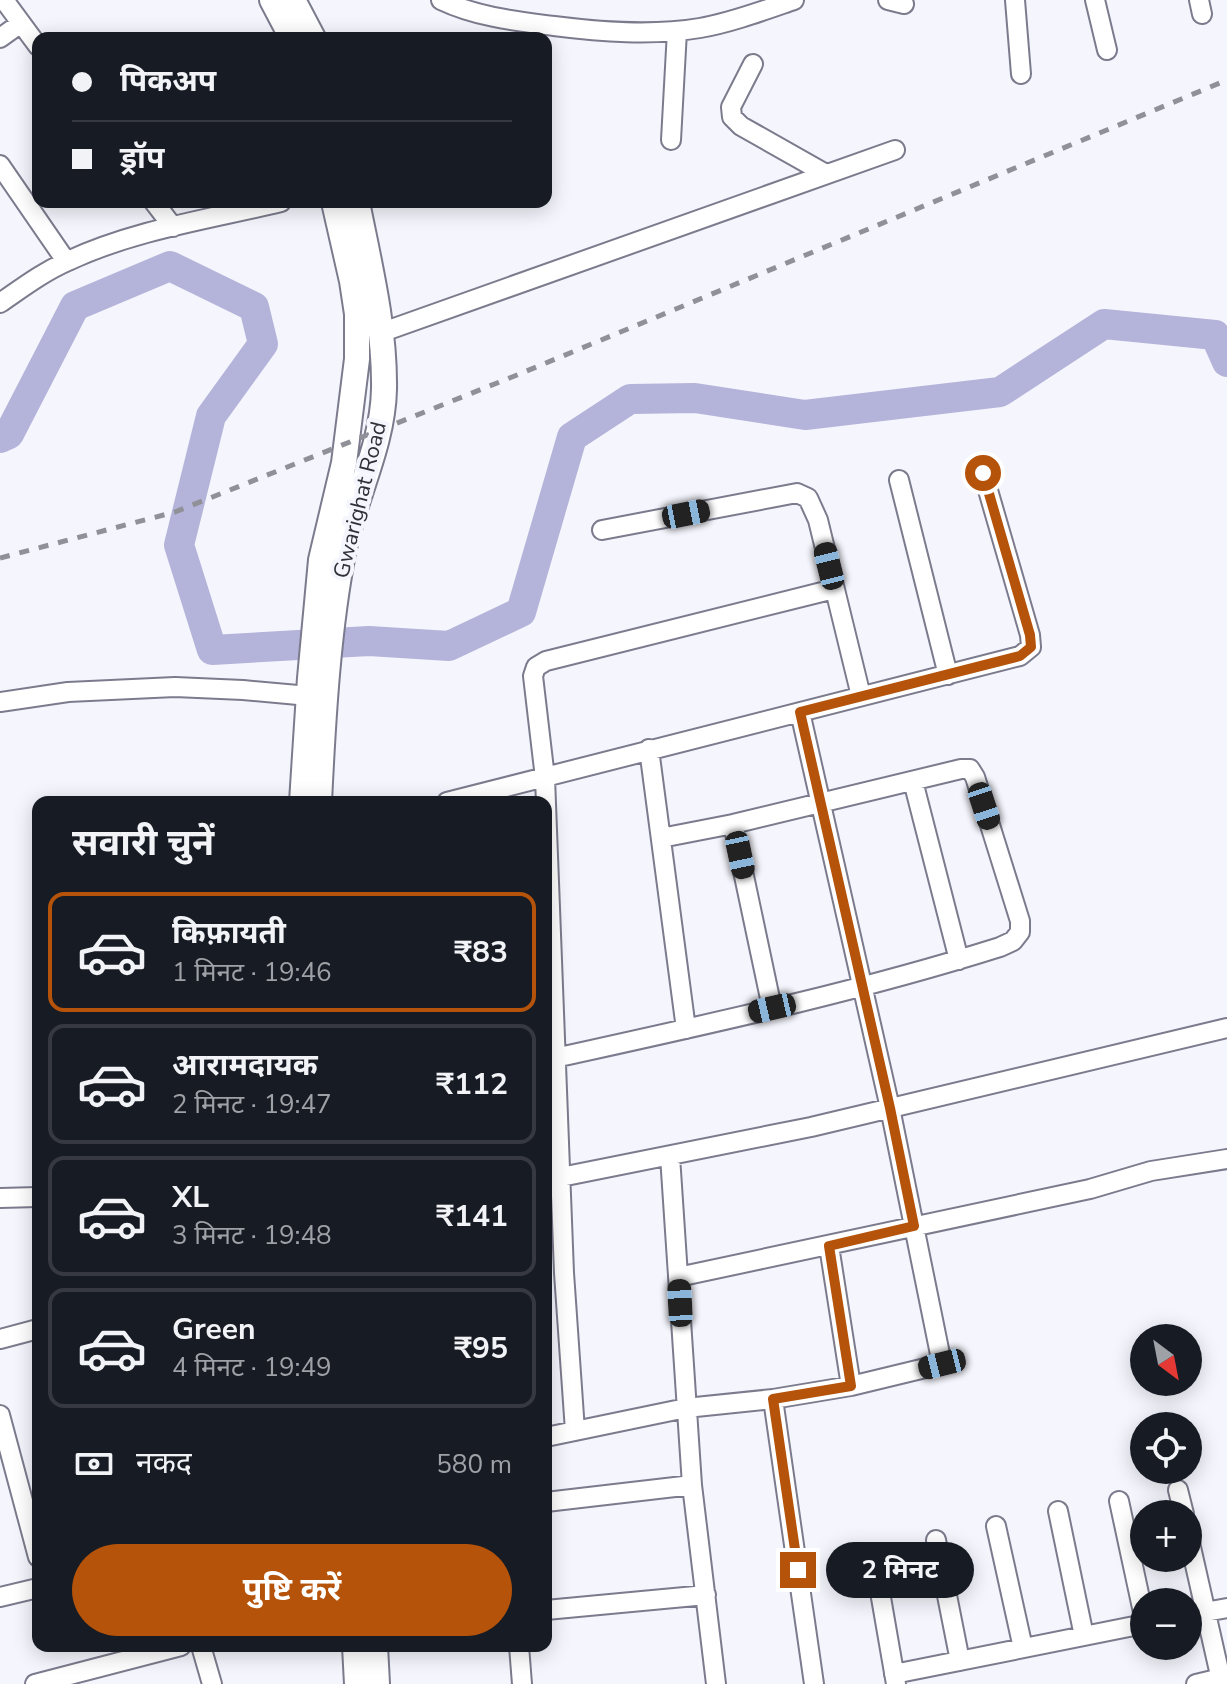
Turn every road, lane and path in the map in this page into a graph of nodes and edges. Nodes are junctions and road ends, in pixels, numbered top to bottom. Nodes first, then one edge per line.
1 (4, 0) edge
2 (272, 0) edge
3 (293, 0) edge
4 (441, 0) edge
5 (794, 0) edge
6 (1015, 0) edge
7 (1095, 0) edge
8 (21, 23) junction
9 (677, 31) junction
10 (289, 32) edge
11 (310, 32) edge
12 (0, 38) edge
13 (32, 38) edge
14 (1107, 50) dead end
15 (753, 64) dead end
16 (1021, 74) dead end
17 (671, 140) dead end
18 (895, 150) dead end
19 (0, 165) edge
20 (826, 174) junction
21 (159, 208) edge
22 (255, 208) edge
23 (335, 208) edge
24 (358, 208) edge
25 (173, 227) junction
26 (66, 261) junction
27 (0, 303) edge
28 (380, 333) junction
29 (983, 473) dead end
30 (899, 480) dead end
31 (602, 530) dead end
32 (834, 589) junction
33 (326, 605) junction
34 (948, 675) junction
35 (316, 684) junction
36 (861, 696) junction
37 (0, 702) edge
38 (800, 712) junction
39 (649, 749) junction
40 (545, 778) junction
41 (913, 781) junction
42 (303, 796) edge
43 (319, 796) edge
44 (472, 796) edge
45 (546, 796) edge
46 (822, 803) junction
47 (733, 824) junction
48 (661, 838) junction
49 (959, 960) junction
50 (552, 974) edge
51 (862, 987) junction
52 (772, 1008) junction
53 (1227, 1028) edge
54 (686, 1029) junction
55 (555, 1058) junction
56 (890, 1108) junction
57 (670, 1156) junction
58 (1227, 1159) edge
59 (553, 1179) edge
60 (32, 1197) edge
61 (0, 1198) edge
62 (914, 1226) junction
63 (829, 1246) junction
64 (678, 1277) junction
65 (32, 1331) edge
66 (0, 1339) edge
67 (851, 1386) junction
68 (773, 1399) junction
69 (686, 1408) junction
70 (0, 1415) edge
71 (575, 1431) junction
72 (552, 1436) edge
73 (19, 1485) junction
74 (692, 1485) junction
75 (0, 1490) edge
76 (1178, 1490) dead end
77 (1180, 1500) edge
78 (552, 1501) edge
79 (1119, 1501) dead end
80 (1058, 1511) dead end
81 (996, 1526) dead end
82 (32, 1534) edge
83 (936, 1540) dead end
84 (875, 1563) dead end
85 (1138, 1588) edge
86 (32, 1589) edge
87 (706, 1595) junction
88 (0, 1597) edge
89 (1227, 1608) edge
90 (552, 1609) edge
91 (1202, 1613) edge
92 (1130, 1627) edge
93 (1202, 1628) edge
94 (1084, 1636) junction
95 (1023, 1648) junction
96 (158, 1652) edge
97 (203, 1652) edge
98 (355, 1652) edge
99 (375, 1652) edge
100 (519, 1652) edge
101 (960, 1661) junction
102 (895, 1679) edge
103 (1221, 1681) edge
104 (35, 1684) edge
105 (212, 1684) edge
106 (357, 1684) edge
107 (377, 1684) edge
108 (522, 1684) edge
109 (716, 1684) edge
110 (814, 1684) edge
111 (1196, 1684) edge

1 - 8 street
2 - 10 street
3 - 11 street
4 - 9 street
5 - 9 street
6 - 16 street
7 - 14 street
8 - 12 street
8 - 13 street
9 - 17 street
15 - 20 street
18 - 20 street
19 - 26 street
20 - 28 street
21 - 25 street
22 - 25 street
23 - 33 street
24 - 28 street, Gwarighat Road
25 - 26 street
26 - 27 street
28 - 33 street, Gwarighat Road
29 - 34 street
30 - 34 street
31 - 32 street
32 - 36 street
32 - 40 street
33 - 35 street
34 - 36 street
35 - 37 street
35 - 42 street
35 - 43 street
36 - 38 street
38 - 39 street
38 - 46 street
39 - 40 street
39 - 48 street
40 - 44 street
40 - 45 street
41 - 46 street
41 - 49 street
41 - 49 street
46 - 47 street
46 - 51 street
47 - 48 street
47 - 52 street
48 - 54 street
49 - 51 street
50 - 55 street
51 - 52 street
51 - 56 street
52 - 54 street
53 - 56 street
54 - 55 street
55 - 59 street
56 - 57 street
56 - 62 street
57 - 59 street
57 - 64 street
58 - 62 street
59 - 71 street
60 - 61 street
62 - 63 street
62 - 67 street
63 - 64 street
63 - 67 street
64 - 69 street
65 - 66 street
67 - 68 street
68 - 69 street
68 - 110 street
69 - 71 street
69 - 74 street
70 - 73 street
71 - 72 street
73 - 75 street
73 - 82 street
74 - 78 street
74 - 87 street
76 - 77 street
79 - 85 street
80 - 94 street
81 - 95 street
83 - 101 street
84 - 102 street
86 - 88 street
87 - 90 street
87 - 109 street
89 - 91 street
92 - 94 street
93 - 103 street
94 - 95 street
95 - 101 street
96 - 104 street
97 - 105 street
98 - 106 street
99 - 107 street
100 - 108 street
101 - 102 street
103 - 111 street

